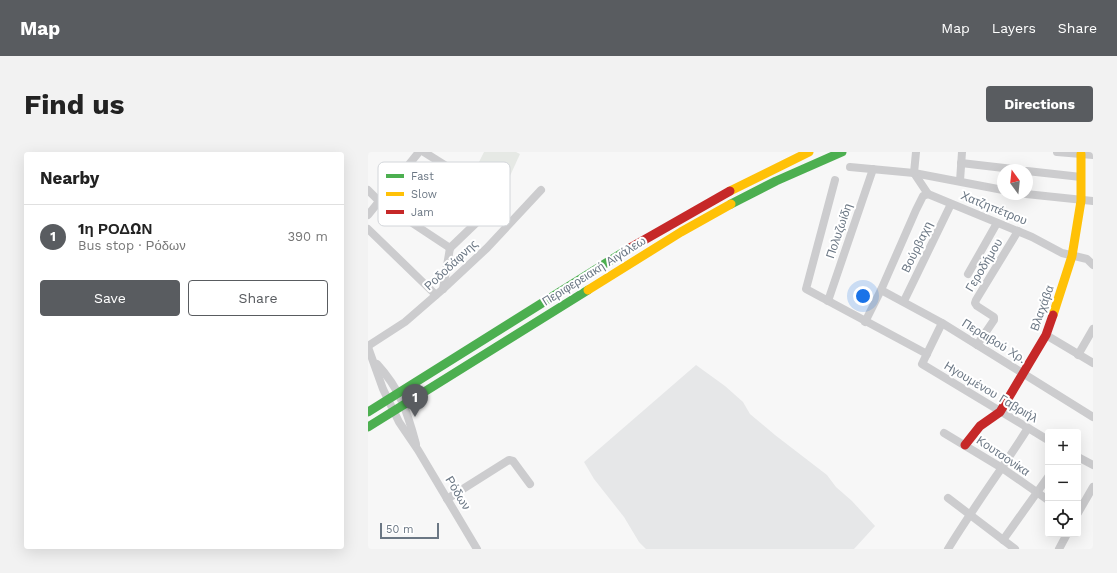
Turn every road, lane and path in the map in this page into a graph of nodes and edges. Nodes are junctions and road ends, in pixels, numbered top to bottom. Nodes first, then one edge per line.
1 (419, 152) edge
2 (424, 152) edge
3 (809, 152) edge
4 (842, 152) edge
5 (916, 152) edge
6 (962, 152) edge
7 (1057, 152) edge
8 (1081, 154) junction
9 (1093, 154) edge
10 (411, 162) edge
11 (440, 162) edge
12 (961, 164) junction
13 (850, 167) dead end
14 (997, 168) edge
15 (873, 169) junction
16 (1033, 172) edge
17 (914, 173) junction
18 (1081, 177) junction
19 (835, 180) dead end
20 (960, 181) junction
21 (997, 189) edge
22 (368, 190) edge
23 (541, 190) dead end
24 (928, 194) junction
25 (1033, 195) edge
26 (378, 200) edge
27 (1081, 201) junction
28 (1093, 201) edge
29 (378, 202) edge
30 (951, 204) junction
31 (368, 215) edge
32 (510, 223) edge
33 (997, 223) junction
34 (417, 226) edge
35 (473, 226) edge
36 (507, 226) edge
37 (368, 229) edge
38 (1018, 231) junction
39 (450, 248) junction
40 (1072, 256) junction
41 (1093, 265) edge
42 (968, 274) dead end
43 (881, 290) junction
44 (440, 292) junction
45 (828, 301) junction
46 (904, 301) junction
47 (865, 322) junction
48 (942, 323) junction
49 (1093, 329) edge
50 (1046, 335) junction
51 (977, 345) junction
52 (368, 346) edge
53 (927, 354) junction
54 (1078, 355) junction
55 (374, 360) junction
56 (1093, 363) edge
57 (1024, 374) junction
58 (399, 393) junction
59 (388, 400) junction
60 (404, 404) junction
61 (394, 411) junction
62 (368, 412) edge
63 (1000, 412) junction
64 (1093, 417) edge
65 (368, 427) edge
66 (1028, 428) junction
67 (944, 433) dead end
68 (1045, 438) edge
69 (965, 445) junction
70 (418, 450) junction
71 (1081, 459) edge
72 (1093, 465) edge
73 (1002, 468) junction
74 (1045, 481) edge
75 (530, 484) dead end
76 (1092, 491) edge
77 (1037, 493) junction
78 (948, 498) dead end
79 (1045, 498) edge
80 (447, 499) junction
81 (1081, 508) edge
82 (969, 515) junction
83 (1065, 537) edge
84 (1003, 540) junction
85 (477, 549) edge
86 (948, 549) edge
87 (1016, 549) edge
88 (1059, 549) edge

1 - 10 street
2 - 11 street
3 - 58 main road, Περιφερειακή Αιγάλεω
4 - 60 main road, Περιφερειακή Αιγάλεω
5 - 17 street
6 - 12 street
7 - 8 street
8 - 9 street
8 - 18 main road, Βλαχάβα
12 - 14 street
12 - 20 street
13 - 15 street
15 - 17 street
15 - 45 street, Πολυζωίδη
16 - 18 street
17 - 20 street
17 - 24 street
18 - 27 main road, Βλαχάβα
19 - 45 street
20 - 21 street
22 - 26 street
23 - 32 street, Ροδοδάφνης
24 - 30 street, Χατζηπέτρου
24 - 43 street
25 - 27 street
27 - 28 street
27 - 40 main road, Βλαχάβα
29 - 31 street
30 - 33 street, Χατζηπέτρου
30 - 46 street, Βούρβαχη
33 - 38 street, Χατζηπέτρου
33 - 42 street
34 - 39 street
35 - 39 street
36 - 44 street, Ροδοδάφνης
37 - 44 street
38 - 40 street, Χατζηπέτρου
38 - 51 street, Γεροδήμου
39 - 44 street
40 - 41 street, Χατζηπέτρου
40 - 50 main road, Βλαχάβα
43 - 46 street, Περαιβού Χρ.
43 - 47 street
44 - 52 street, Ροδοδάφνης
45 - 47 street
46 - 48 street, Περαιβού Χρ.
47 - 53 street
48 - 51 street, Περαιβού Χρ.
48 - 53 street
49 - 54 street
50 - 54 street
50 - 57 main road, Βλαχάβα
51 - 57 street, Περαιβού Χρ.
52 - 55 street, Ρόδων
53 - 63 street, Ηγουμένου Γαβριήλ
54 - 56 street
55 - 58 street, Ρόδων
55 - 59 street, Ρόδων
57 - 63 main road, Βλαχάβα
57 - 64 street, Περαιβού Χρ.
58 - 59 main road, Περιφερειακή Αιγάλεω
58 - 60 street, Ρόδων
59 - 61 street, Ρόδων
59 - 62 main road, Περιφερειακή Αιγάλεω
60 - 61 main road, Περιφερειακή Αιγάλεω
60 - 70 street, Ρόδων
61 - 65 main road, Περιφερειακή Αιγάλεω
61 - 70 street, Ρόδων
63 - 66 street, Ηγουμένου Γαβριήλ
63 - 69 main road, Βλαχάβα
66 - 68 street, Ηγουμένου Γαβριήλ
66 - 73 street
67 - 69 street, Κουτσονίκα
69 - 73 street, Κουτσονίκα
70 - 80 street, Ρόδων
71 - 72 street
73 - 77 street, Κουτσονίκα
73 - 82 street
74 - 77 street
75 - 80 street
76 - 81 street
77 - 79 street, Κουτσονίκα
77 - 84 street
78 - 82 street
80 - 85 street, Ρόδων
82 - 84 street
82 - 86 street
83 - 88 street
84 - 87 street

